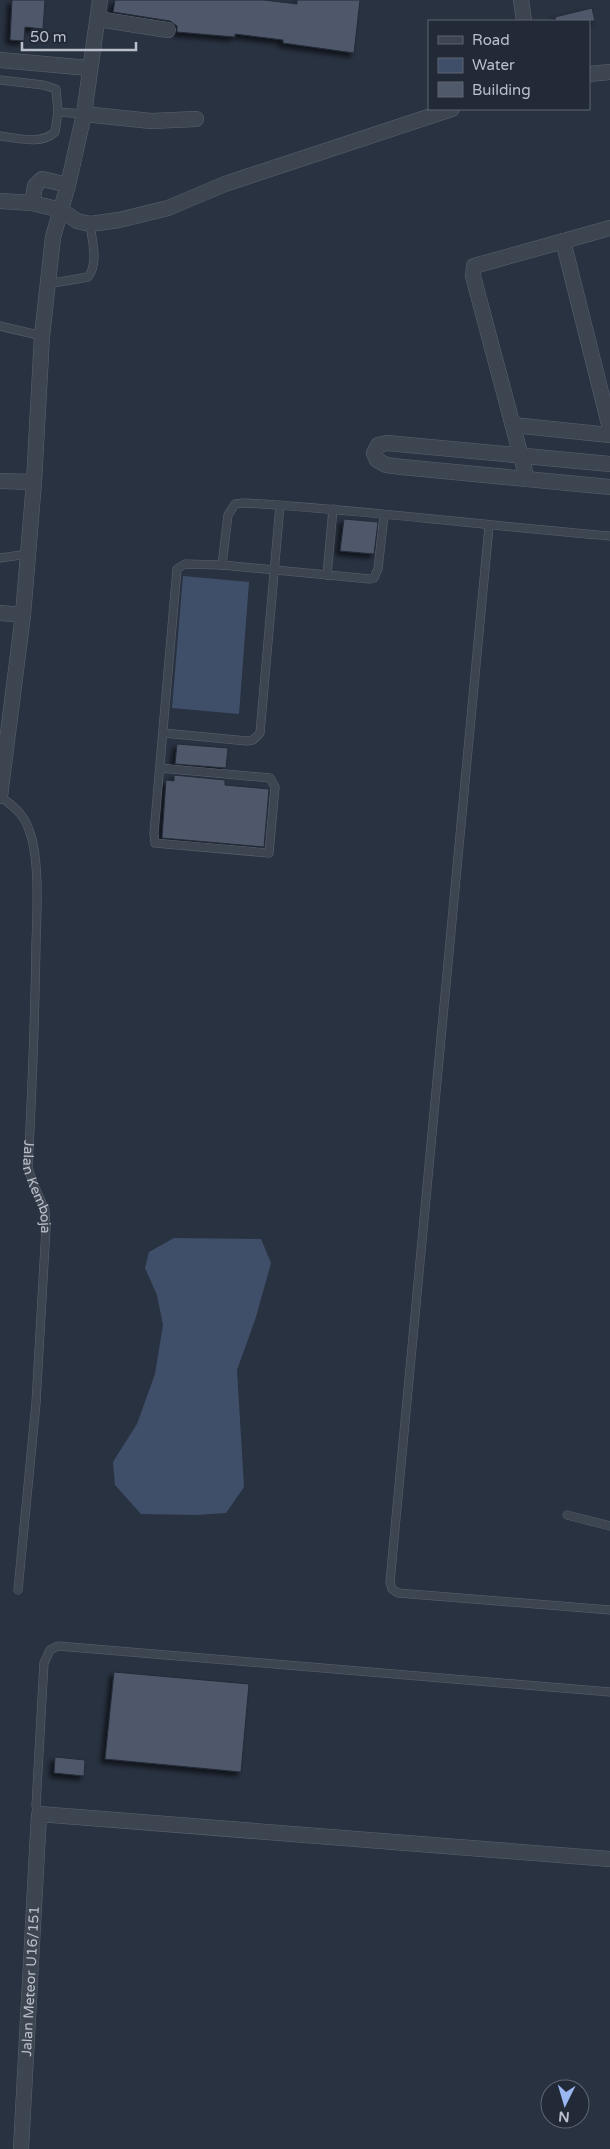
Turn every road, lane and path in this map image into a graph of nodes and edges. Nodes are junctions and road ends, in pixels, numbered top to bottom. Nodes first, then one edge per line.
1 (100, 0) edge
2 (521, 0) edge
3 (98, 20) junction
4 (524, 20) edge
5 (168, 30) dead end
6 (0, 60) edge
7 (89, 68) junction
8 (610, 72) edge
9 (590, 74) edge
10 (0, 80) edge
11 (449, 110) edge
12 (58, 112) junction
13 (84, 114) junction
14 (196, 119) dead end
15 (0, 136) edge
16 (68, 185) junction
17 (0, 201) edge
18 (32, 203) junction
19 (61, 210) junction
20 (90, 224) junction
21 (610, 228) edge
22 (563, 241) junction
23 (48, 284) junction
24 (0, 326) edge
25 (42, 336) junction
26 (513, 425) junction
27 (610, 428) edge
28 (610, 435) edge
29 (521, 456) junction
30 (610, 464) edge
31 (527, 479) junction
32 (0, 480) edge
33 (34, 482) junction
34 (610, 486) edge
35 (280, 505) junction
36 (333, 509) junction
37 (384, 515) junction
38 (489, 526) junction
39 (610, 536) edge
40 (28, 554) junction
41 (0, 558) edge
42 (222, 565) junction
43 (274, 571) junction
44 (327, 576) junction
45 (0, 613) edge
46 (23, 615) junction
47 (164, 733) junction
48 (160, 768) junction
49 (0, 796) edge
50 (567, 1515) dead end
51 (610, 1526) edge
52 (18, 1590) dead end
53 (610, 1610) edge
54 (610, 1692) edge
55 (39, 1814) junction
56 (610, 1859) edge
57 (22, 2149) edge

1 - 3 street
2 - 4 street
3 - 5 street
3 - 7 street
6 - 7 street
7 - 13 street
8 - 9 street
10 - 12 lane
11 - 20 street
12 - 13 lane
12 - 15 lane
13 - 14 street
13 - 16 street
16 - 18 street
16 - 19 street
17 - 18 street
18 - 19 street
19 - 20 street
19 - 23 street
20 - 23 lane
21 - 22 street
22 - 26 street
22 - 27 street
23 - 25 street
24 - 25 lane
25 - 33 street
26 - 28 street
26 - 29 street
29 - 30 street
29 - 31 street
29 - 31 street
31 - 34 street
32 - 33 street
33 - 40 street
35 - 36 lane
35 - 42 lane
35 - 43 lane
36 - 37 lane
36 - 44 lane
37 - 38 lane
37 - 44 lane
38 - 39 lane
38 - 53 lane
40 - 41 lane
40 - 46 street
42 - 43 lane
42 - 47 lane
43 - 44 lane
43 - 47 lane
45 - 46 street
46 - 49 street
47 - 48 lane
48 - 48 lane
49 - 52 lane, Jalan Kemboja
50 - 51 lane
54 - 55 lane
55 - 56 street
55 - 57 street, Jalan Meteor U16/151

